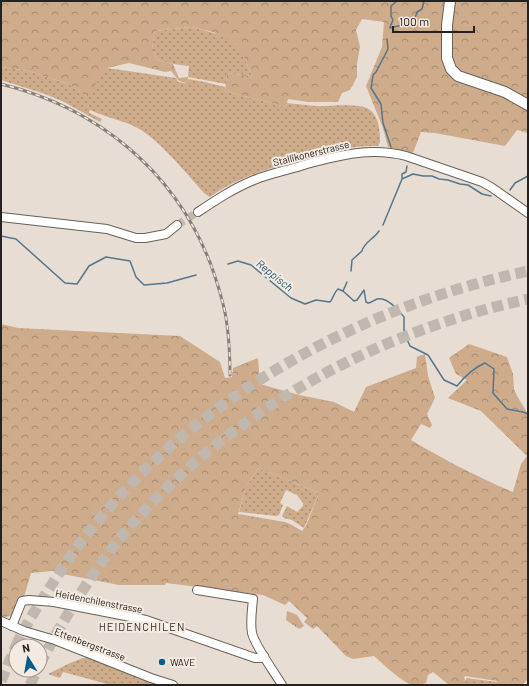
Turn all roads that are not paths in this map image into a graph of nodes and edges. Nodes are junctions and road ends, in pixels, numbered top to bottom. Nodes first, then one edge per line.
1 (450, 1) edge
2 (528, 105) edge
3 (198, 212) tunnel mouth
4 (528, 213) edge
5 (1, 217) edge
6 (178, 225) tunnel mouth
7 (197, 590) dead end
8 (1, 621) edge
9 (12, 626) junction
10 (264, 656) junction
11 (173, 685) edge
12 (282, 685) edge

1 - 2 main road
3 - 4 street, Stallikonerstrasse
5 - 6 street
7 - 10 street
8 - 9 street, Ettenbergstrasse
9 - 10 street, Heidenchilenstrasse
9 - 11 street, Ettenbergstrasse
10 - 12 street

